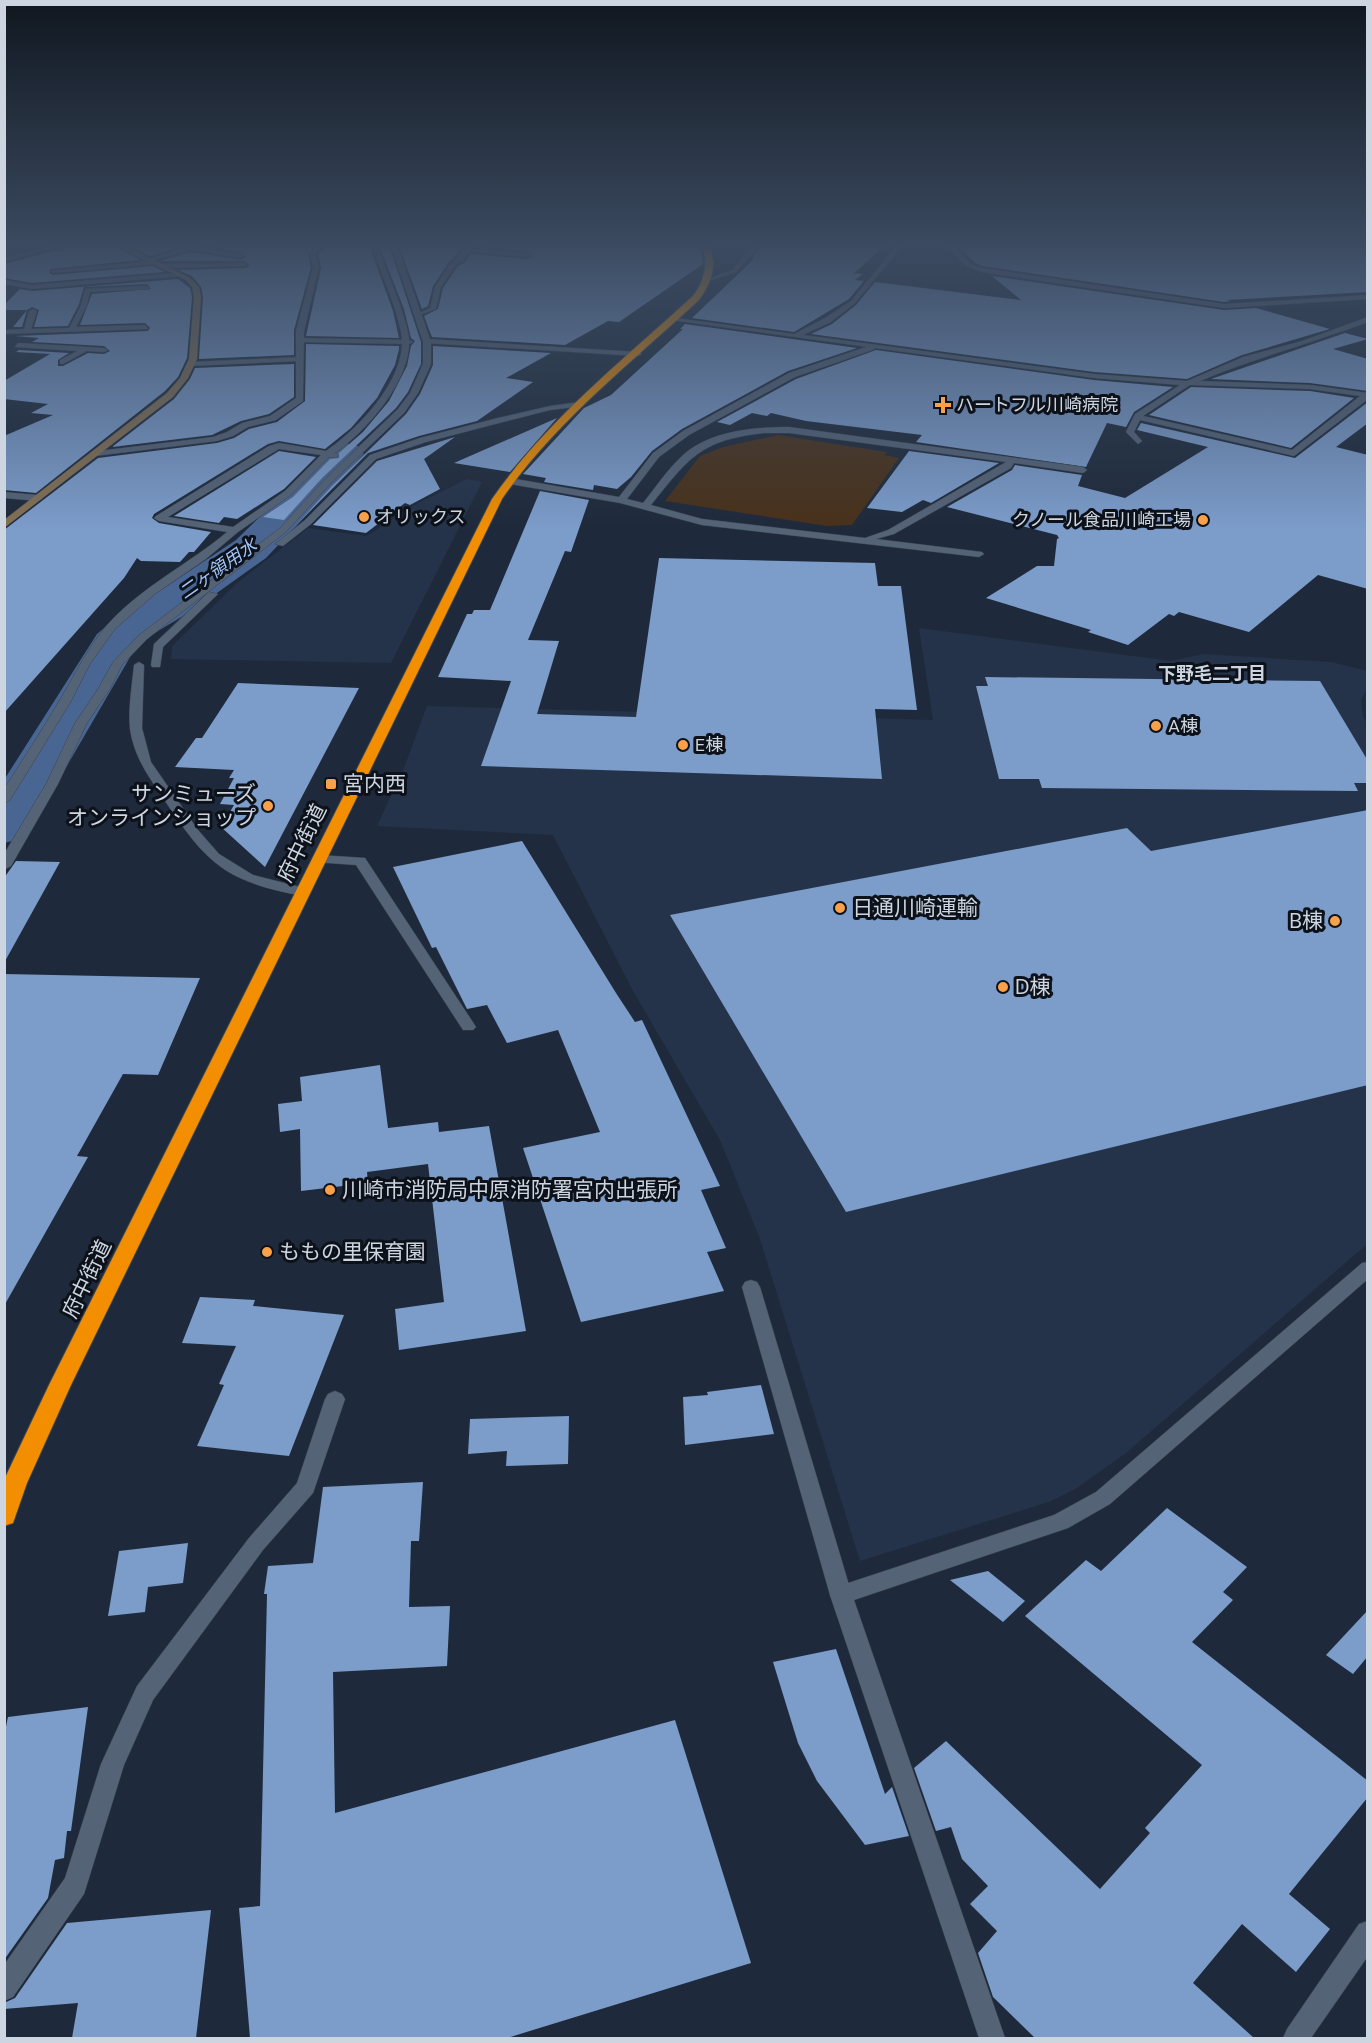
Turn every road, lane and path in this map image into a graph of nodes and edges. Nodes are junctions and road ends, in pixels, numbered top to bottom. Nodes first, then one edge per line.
1 (25, 340) edge
2 (193, 340) edge
3 (300, 340) edge
4 (318, 340) edge
5 (653, 340) edge
6 (825, 340) edge
7 (1311, 340) edge
8 (407, 342) junction
9 (426, 342) junction
10 (18, 345) junction
11 (872, 347) junction
12 (85, 349) junction
13 (9, 350) dead end
14 (104, 350) dead end
15 (638, 354) junction
16 (300, 359) junction
17 (63, 362) dead end
18 (191, 364) junction
19 (1188, 383) junction
20 (1367, 395) edge
21 (580, 404) junction
22 (1137, 417) junction
23 (1138, 441) dead end
24 (98, 454) junction
25 (330, 455) junction
26 (354, 456) junction
27 (373, 457) junction
28 (1011, 460) junction
29 (1083, 470) dead end
30 (510, 481) junction
31 (4, 495) edge
32 (38, 498) junction
33 (621, 500) junction
34 (645, 507) junction
35 (9, 517) edge
36 (4, 525) edge
37 (235, 530) junction
38 (862, 540) junction
39 (979, 554) dead end
40 (139, 664) dead end
41 (156, 665) dead end
42 (4, 800) edge
43 (319, 860) junction
44 (4, 866) edge
45 (303, 892) junction
46 (468, 1027) dead end
47 (1368, 1268) edge
48 (751, 1287) dead end
49 (335, 1399) dead end
50 (4, 1516) edge
51 (841, 1595) junction
52 (1368, 1934) edge
53 (4, 1988) edge
54 (992, 2038) edge
55 (1296, 2038) edge

1 - 10 street
2 - 18 street
3 - 16 street
4 - 8 street
5 - 15 highway, 府中街道
6 - 11 street
7 - 19 street
8 - 9 street
8 - 25 street
9 - 15 street
9 - 26 street
10 - 12 street
10 - 13 street
11 - 19 street
11 - 33 street
12 - 14 street
12 - 17 street
15 - 21 highway, 府中街道
16 - 18 street
16 - 24 street
18 - 24 street
19 - 20 street
19 - 22 street
20 - 22 street
21 - 27 street
21 - 30 highway, 府中街道
22 - 23 street
24 - 32 street
25 - 26 street
25 - 37 street
25 - 37 street
26 - 27 street
26 - 44 street
27 - 41 street
28 - 29 street
28 - 34 street
28 - 38 street
30 - 33 street
30 - 43 highway, 府中街道
31 - 32 street
32 - 35 street
33 - 34 street
34 - 38 street
35 - 36 street
37 - 42 street
38 - 39 street
40 - 45 street
43 - 45 highway, 府中街道
43 - 46 street
45 - 50 highway, 府中街道
47 - 51 street
48 - 51 street
49 - 53 street
51 - 54 street
52 - 55 street

